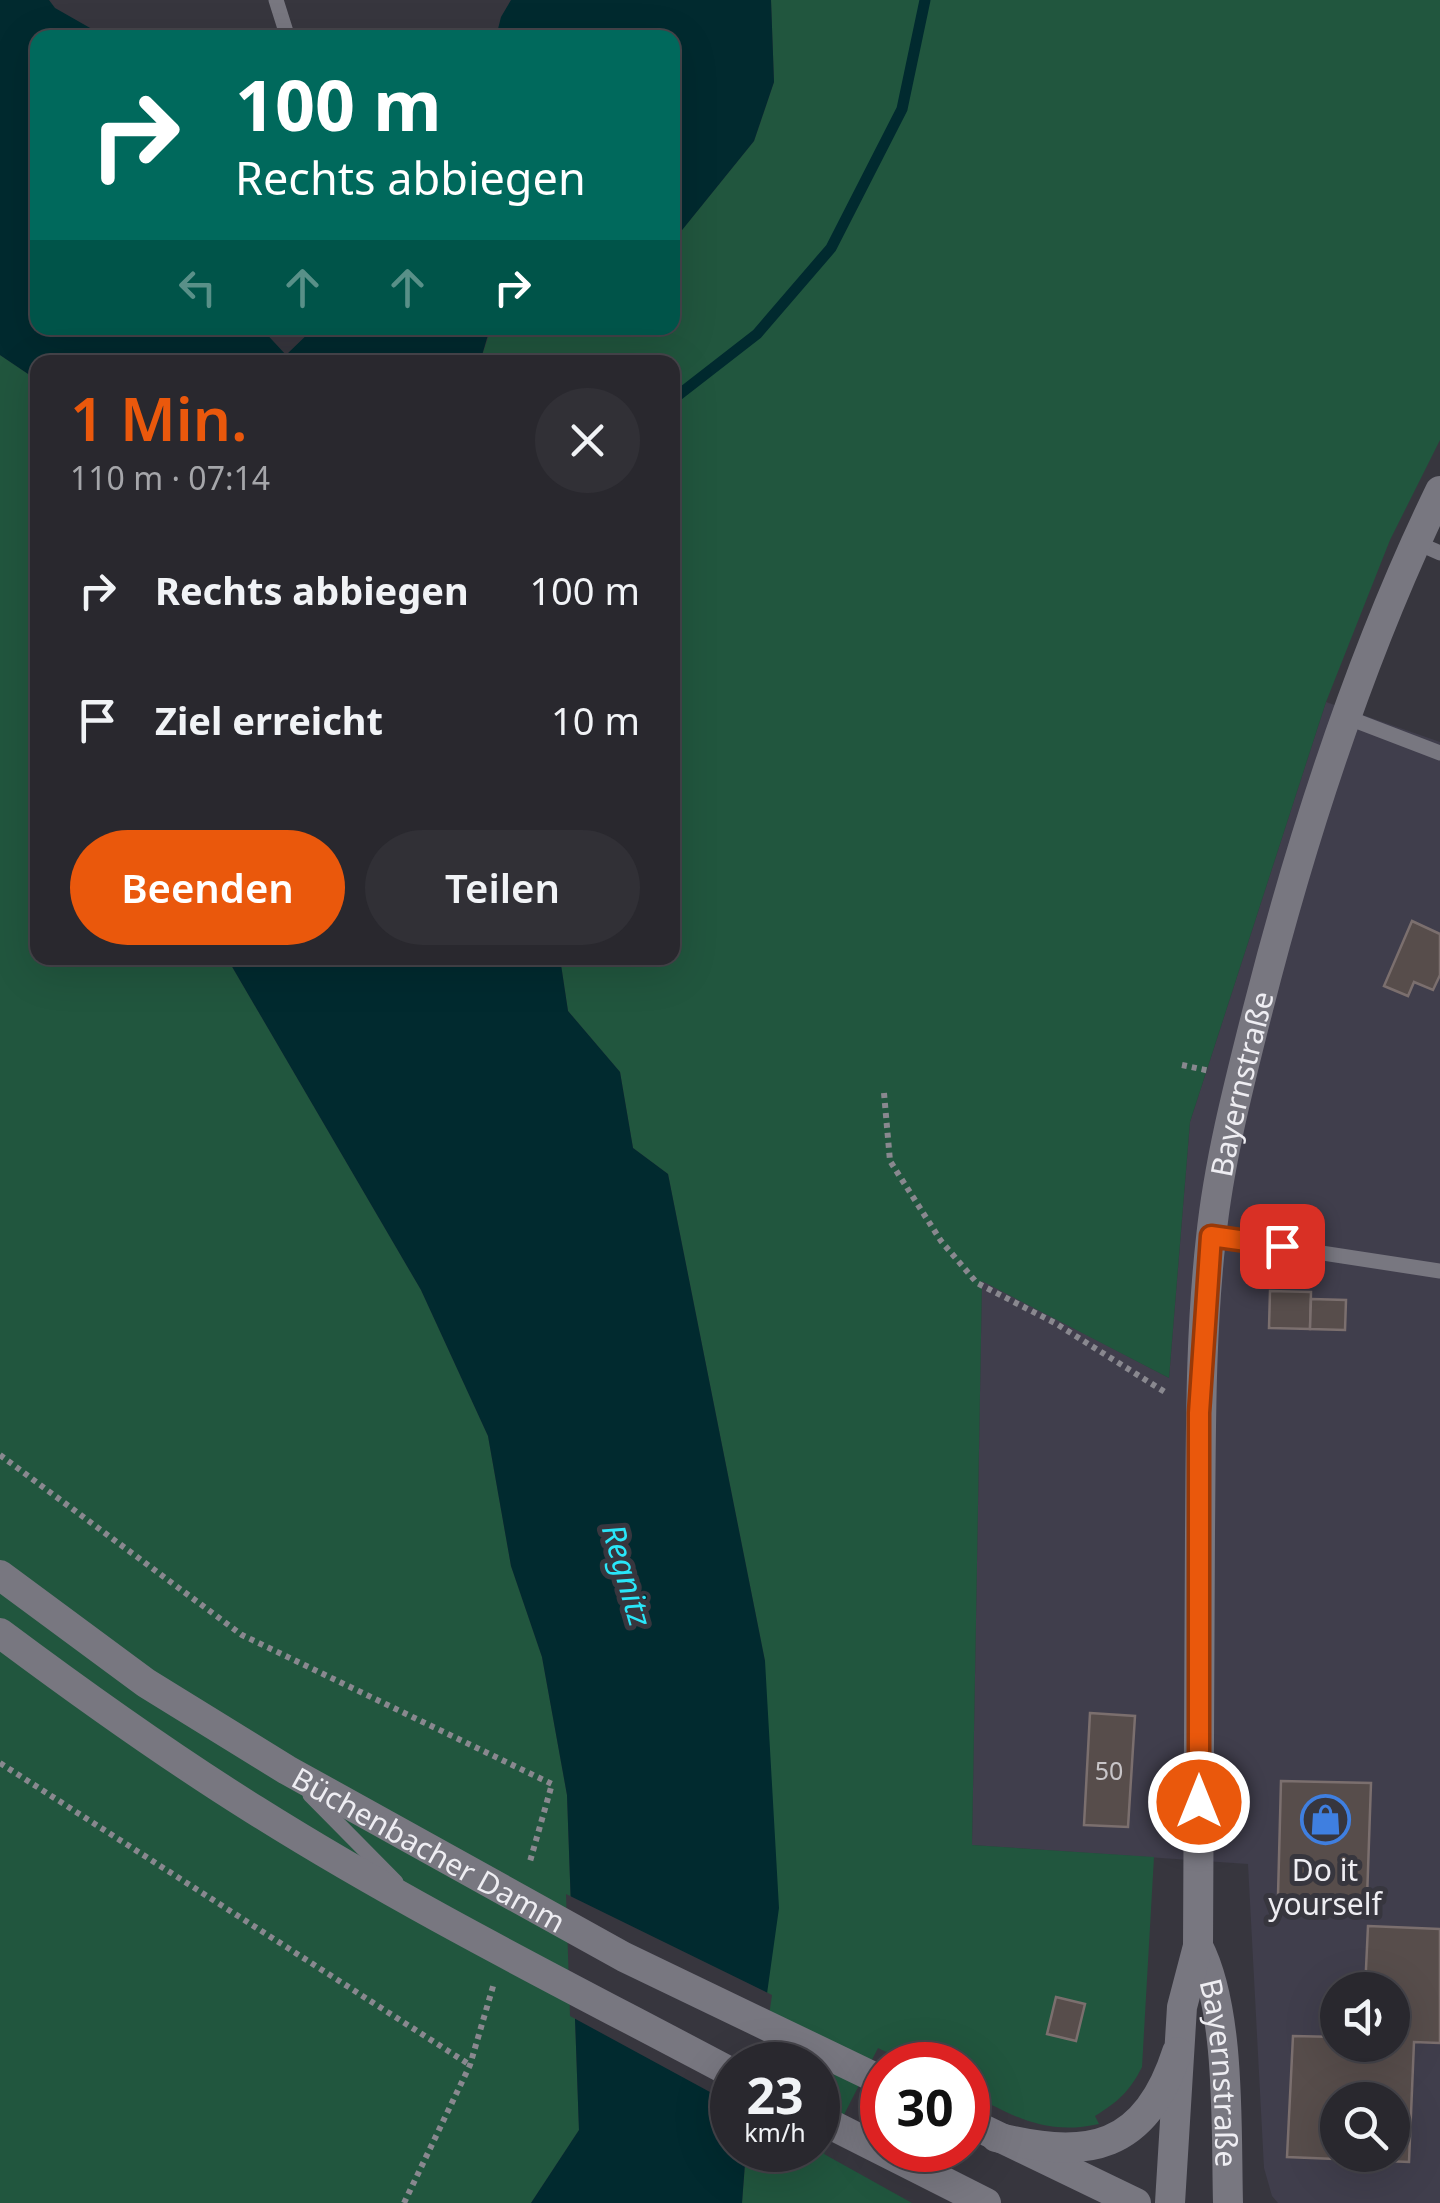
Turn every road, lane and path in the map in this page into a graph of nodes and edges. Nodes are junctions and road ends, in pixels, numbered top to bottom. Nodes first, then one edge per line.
1 (276, 0) edge
2 (285, 30) edge
3 (1440, 491) edge
4 (1428, 547) edge
5 (1346, 717) junction
6 (1440, 753) edge
7 (884, 1093) dead end
8 (1211, 1236) junction
9 (1440, 1272) edge
10 (1199, 1413) junction
11 (0, 1575) edge
12 (0, 1633) edge
13 (0, 1764) edge
14 (287, 1770) junction
15 (420, 1908) junction
16 (1198, 1946) junction
17 (1177, 2052) junction
18 (710, 2061) edge
19 (470, 2064) dead end
20 (860, 2070) edge
21 (840, 2129) edge
22 (990, 2133) edge
23 (996, 2136) junction
24 (986, 2203) edge
25 (1136, 2203) edge
26 (1170, 2203) edge
27 (1228, 2203) edge

1 - 2 lane
3 - 4 main road, Bayernstraße
4 - 5 main road, Bayernstraße
5 - 6 lane
5 - 8 main road, Bayernstraße
7 - 10 path
8 - 9 lane
8 - 10 main road, Bayernstraße
10 - 16 main road, Bayernstraße
11 - 14 main road, Büchenbacher Damm
12 - 15 main road, Büchenbacher Damm
13 - 19 path
14 - 15 lane
14 - 20 main road, Büchenbacher Damm
15 - 18 main road, Büchenbacher Damm
16 - 17 main road, Bayernstraße
16 - 27 main road, Bayernstraße
17 - 23 main road
17 - 26 main road, Bayernstraße
21 - 24 main road
22 - 23 main road
23 - 25 main road

